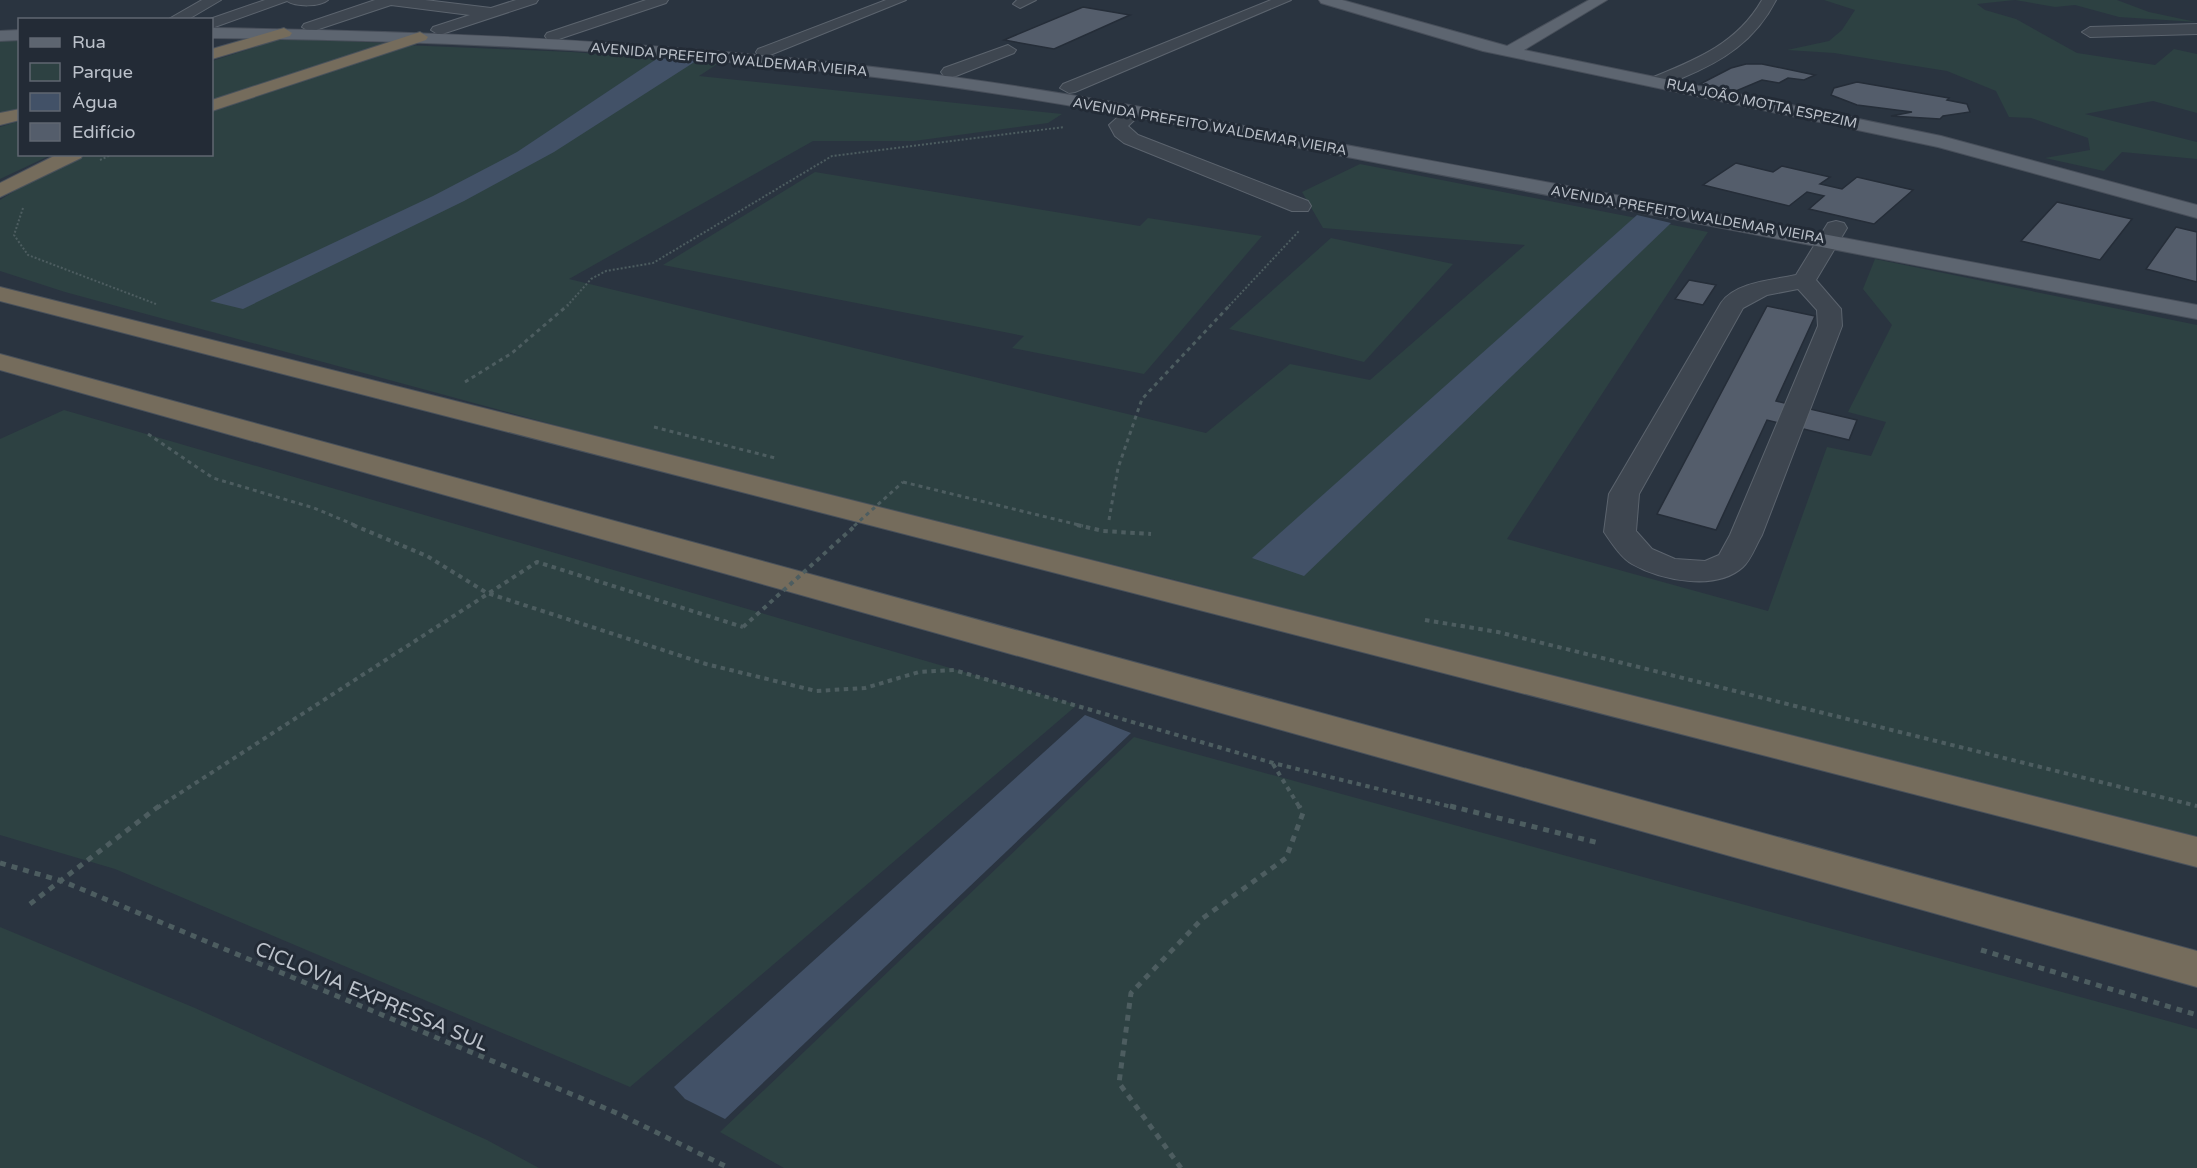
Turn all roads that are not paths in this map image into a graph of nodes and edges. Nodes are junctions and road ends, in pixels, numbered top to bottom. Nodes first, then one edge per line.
1 (214, 0) edge
2 (280, 0) edge
3 (294, 0) edge
4 (321, 0) edge
5 (389, 0) edge
6 (531, 0) edge
7 (661, 0) edge
8 (899, 0) edge
9 (1284, 0) edge
10 (1327, 0) edge
11 (1600, 0) edge
12 (1768, 0) edge
13 (493, 13) junction
14 (178, 18) edge
15 (213, 25) edge
16 (213, 25) edge
17 (310, 27) junction
18 (18, 28) edge
19 (0, 29) edge
20 (2197, 29) edge
21 (439, 30) junction
22 (2090, 32) dead end
23 (284, 33) junction
24 (18, 35) edge
25 (0, 36) edge
26 (553, 36) junction
27 (420, 37) junction
28 (222, 45) edge
29 (1008, 50) dead end
30 (764, 52) junction
31 (1508, 52) junction
32 (954, 76) junction
33 (1657, 82) junction
34 (1069, 88) junction
35 (213, 106) edge
36 (1136, 111) junction
37 (18, 114) edge
38 (0, 119) edge
39 (70, 156) edge
40 (0, 191) edge
41 (1299, 206) road end
42 (2197, 212) edge
43 (1798, 228) junction
44 (1832, 234) junction
45 (1804, 281) junction
46 (4, 293) edge
47 (2197, 295) edge
48 (2197, 312) edge
49 (0, 362) edge
50 (2197, 852) edge
51 (2197, 969) edge

1 - 14 street
2 - 15 street
3 - 4 street
5 - 13 street
5 - 17 street
6 - 13 street
7 - 26 street
8 - 30 street
9 - 34 street
10 - 31 main road, RUA JOÃO MOTTA ESPEZIM
11 - 31 main road
12 - 33 street
13 - 21 street
16 - 17 main road, AVENIDA PREFEITO WALDEMAR VIEIRA
17 - 21 main road, AVENIDA PREFEITO WALDEMAR VIEIRA
17 - 23 main road
18 - 19 main road
20 - 22 street
21 - 26 main road, AVENIDA PREFEITO WALDEMAR VIEIRA
21 - 27 main road
23 - 27 main road, AVENIDA PREFEITO WALDEMAR VIEIRA
23 - 28 highway
24 - 25 main road
26 - 30 main road, AVENIDA PREFEITO WALDEMAR VIEIRA
27 - 32 main road, AVENIDA PREFEITO WALDEMAR VIEIRA
27 - 35 highway
29 - 32 street
30 - 32 main road, AVENIDA PREFEITO WALDEMAR VIEIRA
31 - 33 main road, RUA JOÃO MOTTA ESPEZIM
32 - 34 main road, AVENIDA PREFEITO WALDEMAR VIEIRA
32 - 36 main road, AVENIDA PREFEITO WALDEMAR VIEIRA
33 - 42 main road, RUA JOÃO MOTTA ESPEZIM
34 - 43 main road, AVENIDA PREFEITO WALDEMAR VIEIRA
36 - 41 street
36 - 43 main road, AVENIDA PREFEITO WALDEMAR VIEIRA
37 - 38 highway
39 - 40 highway
43 - 44 main road, AVENIDA PREFEITO WALDEMAR VIEIRA
44 - 45 street
44 - 47 main road, AVENIDA PREFEITO WALDEMAR VIEIRA
44 - 48 main road, AVENIDA PREFEITO WALDEMAR VIEIRA
45 - 45 street
46 - 50 highway
49 - 51 highway

